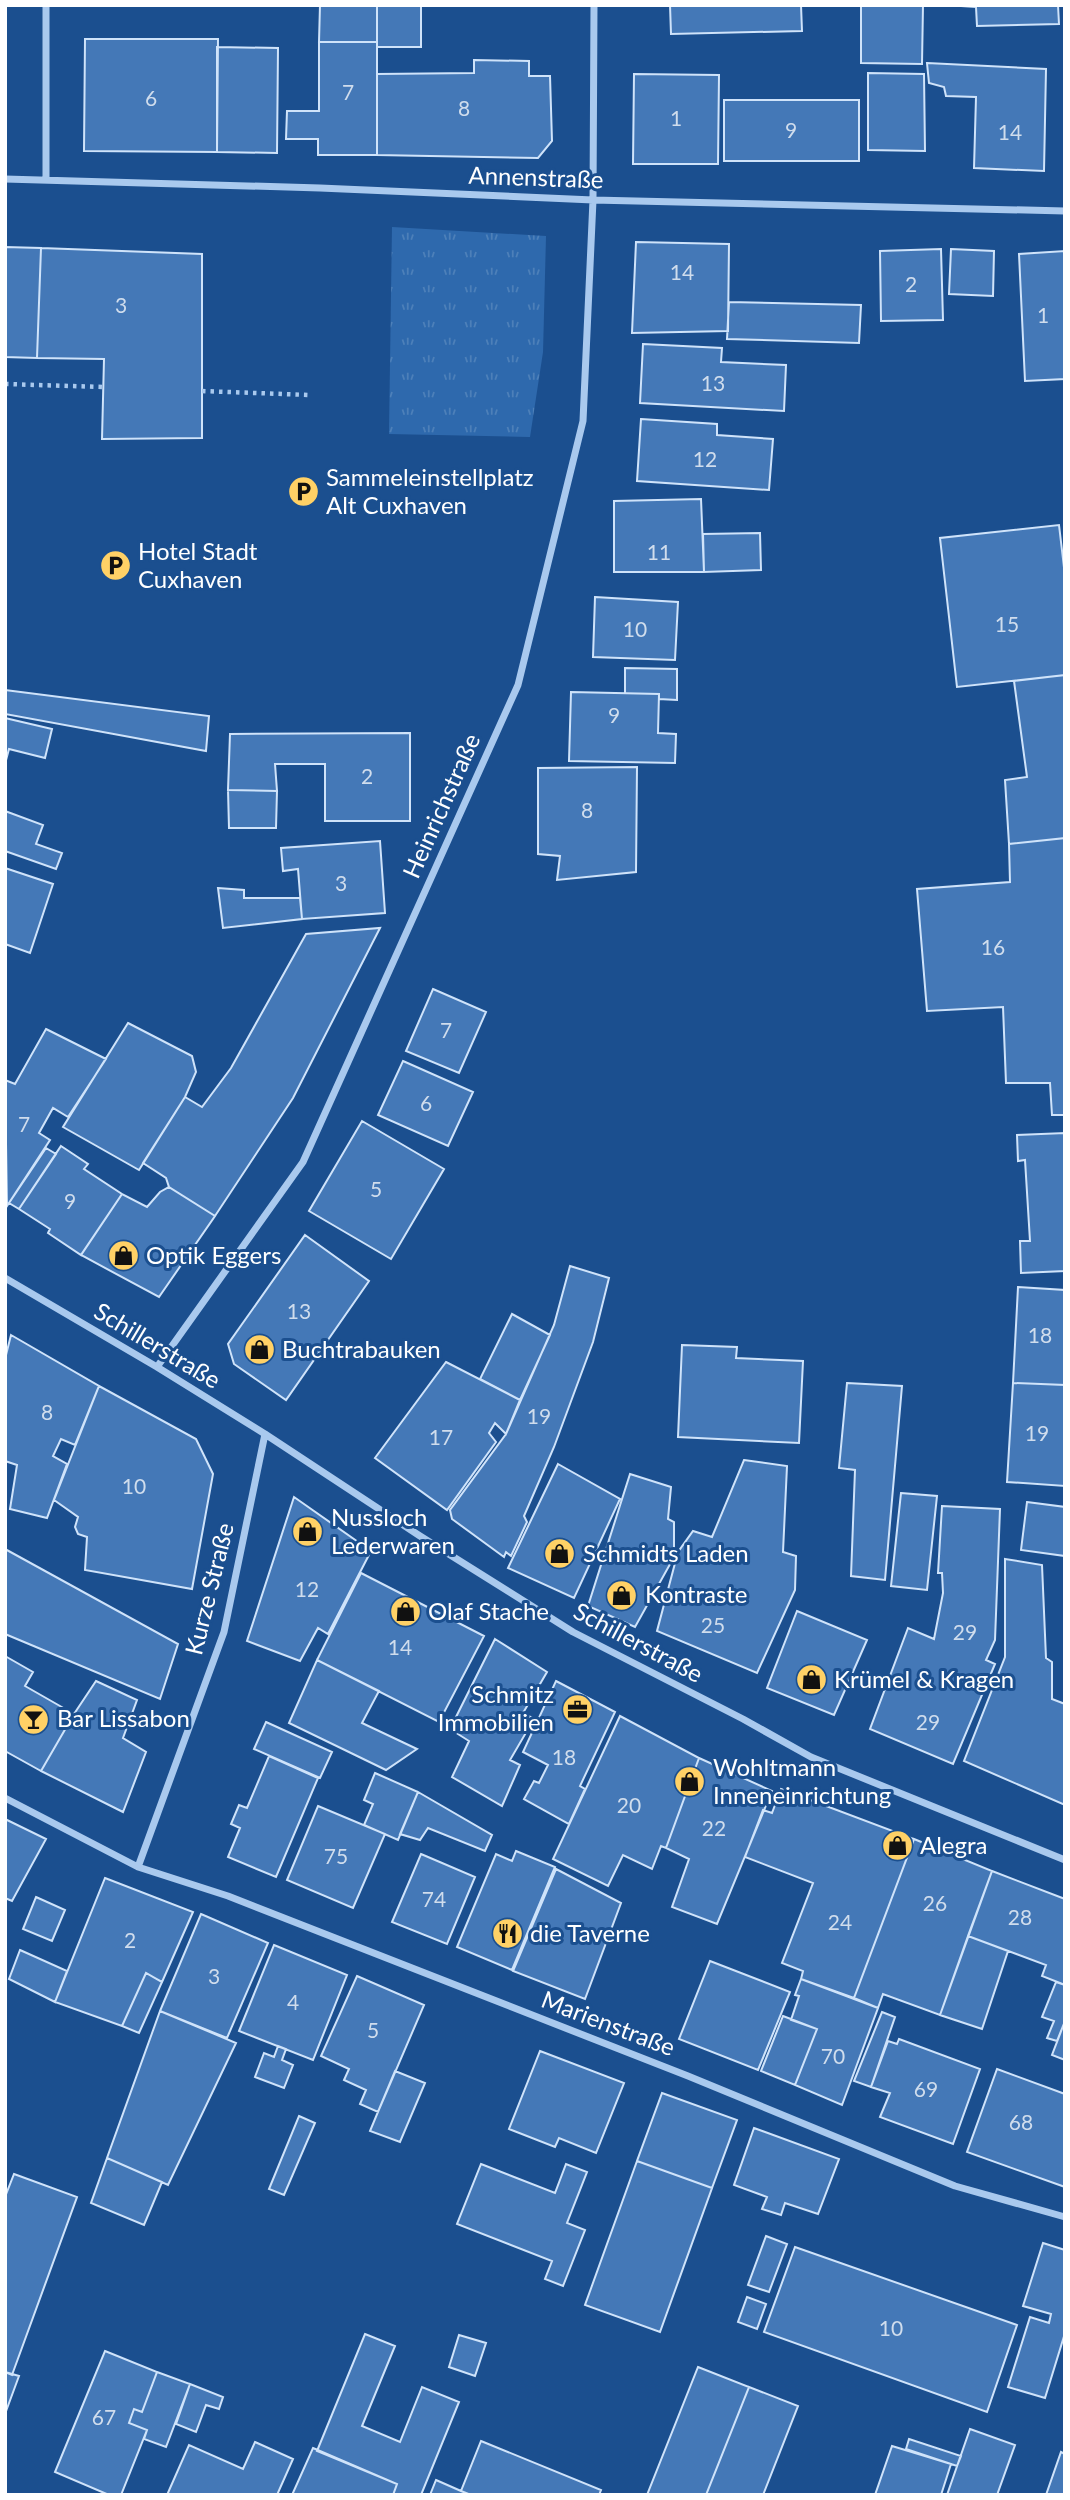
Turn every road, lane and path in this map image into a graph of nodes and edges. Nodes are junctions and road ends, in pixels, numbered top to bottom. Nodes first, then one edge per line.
1 (46, 5) edge
2 (594, 5) edge
3 (5, 179) edge
4 (46, 179) junction
5 (593, 200) junction
6 (1065, 211) edge
7 (5, 384) edge
8 (103, 387) dead end
9 (202, 391) dead end
10 (309, 395) dead end
11 (5, 1278) edge
12 (156, 1367) junction
13 (265, 1434) junction
14 (5, 1798) edge
15 (1065, 1860) edge
16 (138, 1867) junction
17 (1065, 2217) edge

1 - 4 street
2 - 5 street, Heinrichstraße
3 - 4 street, Annenstraße
4 - 5 street, Annenstraße
5 - 6 street, Annenstraße
5 - 12 street, Heinrichstraße
7 - 8 path
9 - 10 path
11 - 12 street, Schillerstraße
12 - 13 street, Schillerstraße
13 - 15 street, Schillerstraße
13 - 16 street, Kurze Straße
14 - 16 street, Marienstraße
16 - 17 street, Marienstraße

